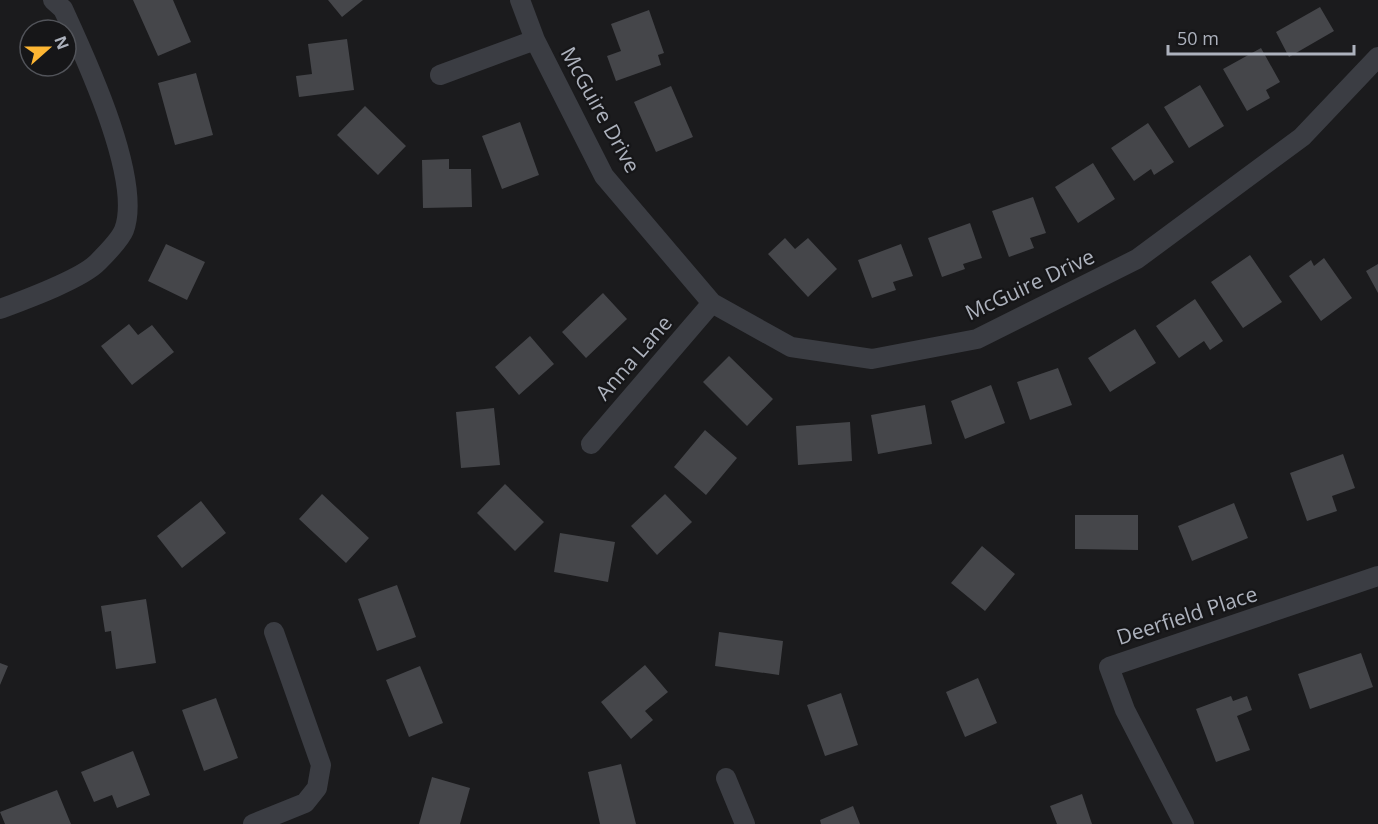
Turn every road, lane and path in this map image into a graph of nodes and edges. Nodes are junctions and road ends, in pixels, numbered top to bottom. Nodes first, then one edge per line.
1 (53, 0) edge
2 (520, 0) edge
3 (535, 40) junction
4 (1378, 57) edge
5 (440, 75) dead end
6 (712, 303) junction
7 (0, 309) edge
8 (591, 444) dead end
9 (1378, 576) edge
10 (274, 632) dead end
11 (726, 778) dead end
12 (253, 824) edge
13 (745, 824) edge
14 (1184, 824) edge

1 - 7 street
2 - 3 street, McGuire Drive
3 - 5 street
3 - 6 street, McGuire Drive
4 - 6 street, McGuire Drive
6 - 8 street, Anna Lane
9 - 14 street, Deerfield Place
10 - 12 street
11 - 13 street

